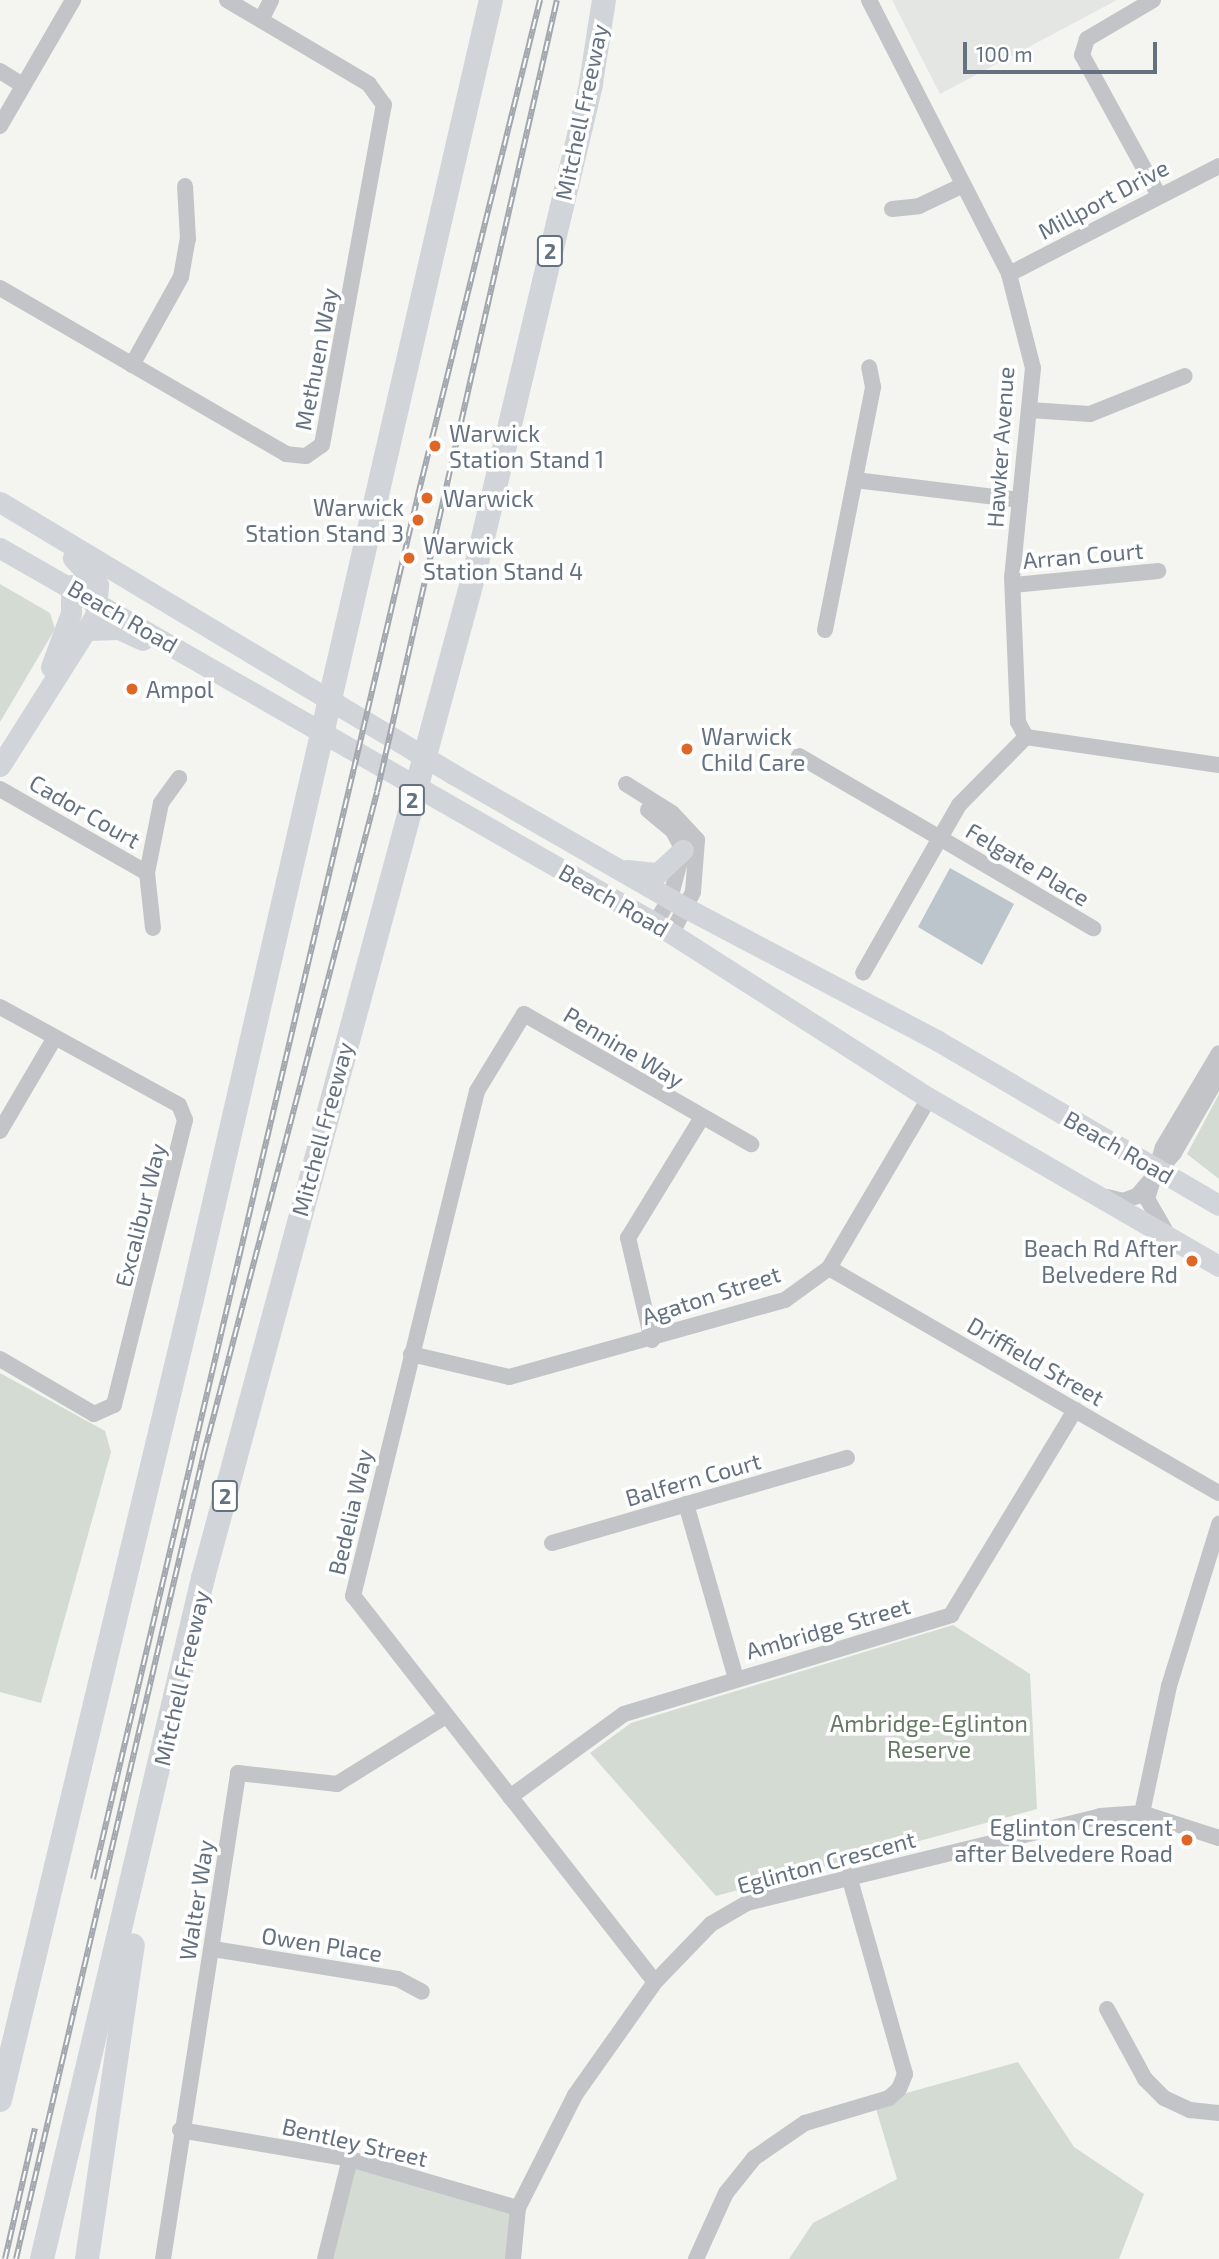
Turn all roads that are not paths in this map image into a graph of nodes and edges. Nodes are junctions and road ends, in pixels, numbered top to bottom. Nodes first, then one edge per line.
1 (73, 0) edge
2 (227, 0) edge
3 (271, 0) edge
4 (491, 0) edge
5 (604, 0) edge
6 (611, 0) edge
7 (869, 0) edge
8 (1153, 0) edge
9 (261, 20) junction
10 (0, 71) edge
11 (591, 83) junction
12 (21, 84) junction
13 (0, 126) edge
14 (1219, 166) edge
15 (963, 185) junction
16 (185, 186) dead end
17 (1158, 194) junction
18 (892, 209) dead end
19 (1009, 274) junction
20 (0, 288) edge
21 (132, 365) junction
22 (869, 367) dead end
23 (1185, 376) dead end
24 (1029, 410) junction
25 (855, 480) junction
26 (1020, 500) junction
27 (0, 502) edge
28 (0, 512) edge
29 (0, 548) edge
30 (1158, 571) dead end
31 (71, 585) junction
32 (1013, 585) junction
33 (98, 600) junction
34 (166, 603) junction
35 (87, 630) junction
36 (825, 630) dead end
37 (46, 679) junction
38 (244, 685) junction
39 (35, 706) junction
40 (1026, 737) junction
41 (799, 756) dead end
42 (1219, 765) edge
43 (0, 766) edge
44 (179, 778) dead end
45 (626, 784) dead end
46 (0, 789) edge
47 (648, 810) dead end
48 (940, 838) junction
49 (683, 850) junction
50 (615, 868) junction
51 (147, 873) junction
52 (679, 904) junction
53 (153, 928) dead end
54 (664, 928) junction
55 (1093, 929) dead end
56 (863, 973) dead end
57 (0, 1007) edge
58 (524, 1014) joint
59 (54, 1039) junction
60 (1219, 1052) edge
61 (1219, 1075) edge
62 (929, 1098) junction
63 (701, 1119) junction
64 (0, 1130) edge
65 (751, 1144) dead end
66 (1158, 1170) junction
67 (1088, 1190) junction
68 (1219, 1205) edge
69 (1189, 1248) junction
70 (1219, 1266) edge
71 (829, 1268) junction
72 (652, 1340) junction
73 (411, 1354) junction
74 (0, 1359) edge
75 (1075, 1410) junction
76 (847, 1458) dead end
77 (1219, 1493) edge
78 (686, 1504) junction
79 (1219, 1524) edge
80 (552, 1544) dead end
81 (736, 1678) junction
82 (446, 1716) junction
83 (510, 1797) junction
84 (1142, 1813) junction
85 (150, 1816) junction
86 (1219, 1838) edge
87 (849, 1876) junction
88 (213, 1949) junction
89 (655, 1982) junction
90 (422, 1992) dead end
91 (1107, 2009) dead end
92 (1, 2090) edge
93 (1219, 2113) edge
94 (180, 2130) junction
95 (350, 2160) junction
96 (519, 2208) junction
97 (42, 2259) edge
98 (87, 2259) edge
99 (163, 2259) edge
100 (326, 2259) edge
101 (513, 2259) edge
102 (696, 2259) edge

1 - 12 street
2 - 9 street, Methuen Way
3 - 9 street
4 - 92 highway
5 - 11 highway, Mitchell Freeway / 2
6 - 11 highway
7 - 15 street, Hawker Avenue
8 - 17 street
9 - 21 street, Methuen Way
10 - 12 street
11 - 85 highway, Mitchell Freeway / 2
12 - 13 street
14 - 17 street, Millport Drive
15 - 18 street
15 - 19 street, Hawker Avenue
16 - 21 street
17 - 19 street, Millport Drive
19 - 24 street, Hawker Avenue
20 - 21 street, Methuen Way
22 - 25 street
23 - 24 street
24 - 26 street, Hawker Avenue
25 - 26 street
25 - 36 street
26 - 32 street, Hawker Avenue
27 - 34 main road, Beach Road
28 - 33 main road
29 - 31 main road, Beach Road
30 - 32 street, Arran Court
31 - 33 main road, Beach Road
31 - 37 main road
32 - 40 street, Hawker Avenue
33 - 34 main road
33 - 35 main road
33 - 37 main road
33 - 38 main road, Beach Road
34 - 50 main road, Beach Road
35 - 38 main road
35 - 39 main road
37 - 39 main road
38 - 54 main road, Beach Road
39 - 43 main road
40 - 42 street
40 - 48 street, Felgate Place
41 - 48 street, Felgate Place
44 - 51 street, Cador Court
45 - 52 street
46 - 51 street, Cador Court
47 - 49 street
48 - 55 street, Felgate Place
48 - 56 street, Felgate Place
49 - 50 main road
49 - 52 street
50 - 52 main road, Beach Road
51 - 53 street, Cador Court
52 - 54 street
52 - 66 main road, Beach Road
54 - 62 main road, Beach Road
57 - 59 street, Excalibur Way
58 - 63 street, Pennine Way
58 - 73 street, Bedelia Way
59 - 64 street
59 - 74 street, Excalibur Way
60 - 66 street
61 - 66 street
62 - 67 main road, Beach Road
62 - 71 street, Agaton Street
63 - 65 street, Pennine Way
63 - 72 street
66 - 67 street
66 - 68 main road, Beach Road
66 - 69 street
67 - 69 main road, Beach Road
69 - 70 main road, Beach Road
71 - 72 street, Agaton Street
71 - 75 street, Driffield Street
72 - 73 street, Agaton Street
73 - 82 street, Bedelia Way
75 - 77 street, Driffield Street
75 - 81 street, Ambridge Street
76 - 78 street, Balfern Court
78 - 80 street, Balfern Court
78 - 81 street
79 - 84 street
81 - 83 street, Ambridge Street
82 - 83 street, Bedelia Way
82 - 88 street, Walter Way
83 - 89 street, Bedelia Way
84 - 86 street, Eglinton Crescent
84 - 87 street, Eglinton Crescent
85 - 97 highway, Mitchell Freeway / 2
85 - 98 highway
87 - 89 street, Eglinton Crescent
87 - 102 street
88 - 90 street, Owen Place
88 - 94 street, Walter Way
89 - 96 street, Eglinton Crescent
91 - 93 street
94 - 95 street, Bentley Street
94 - 99 street, Walter Way
95 - 96 street, Bentley Street
95 - 100 street
96 - 101 street, Eglinton Crescent

